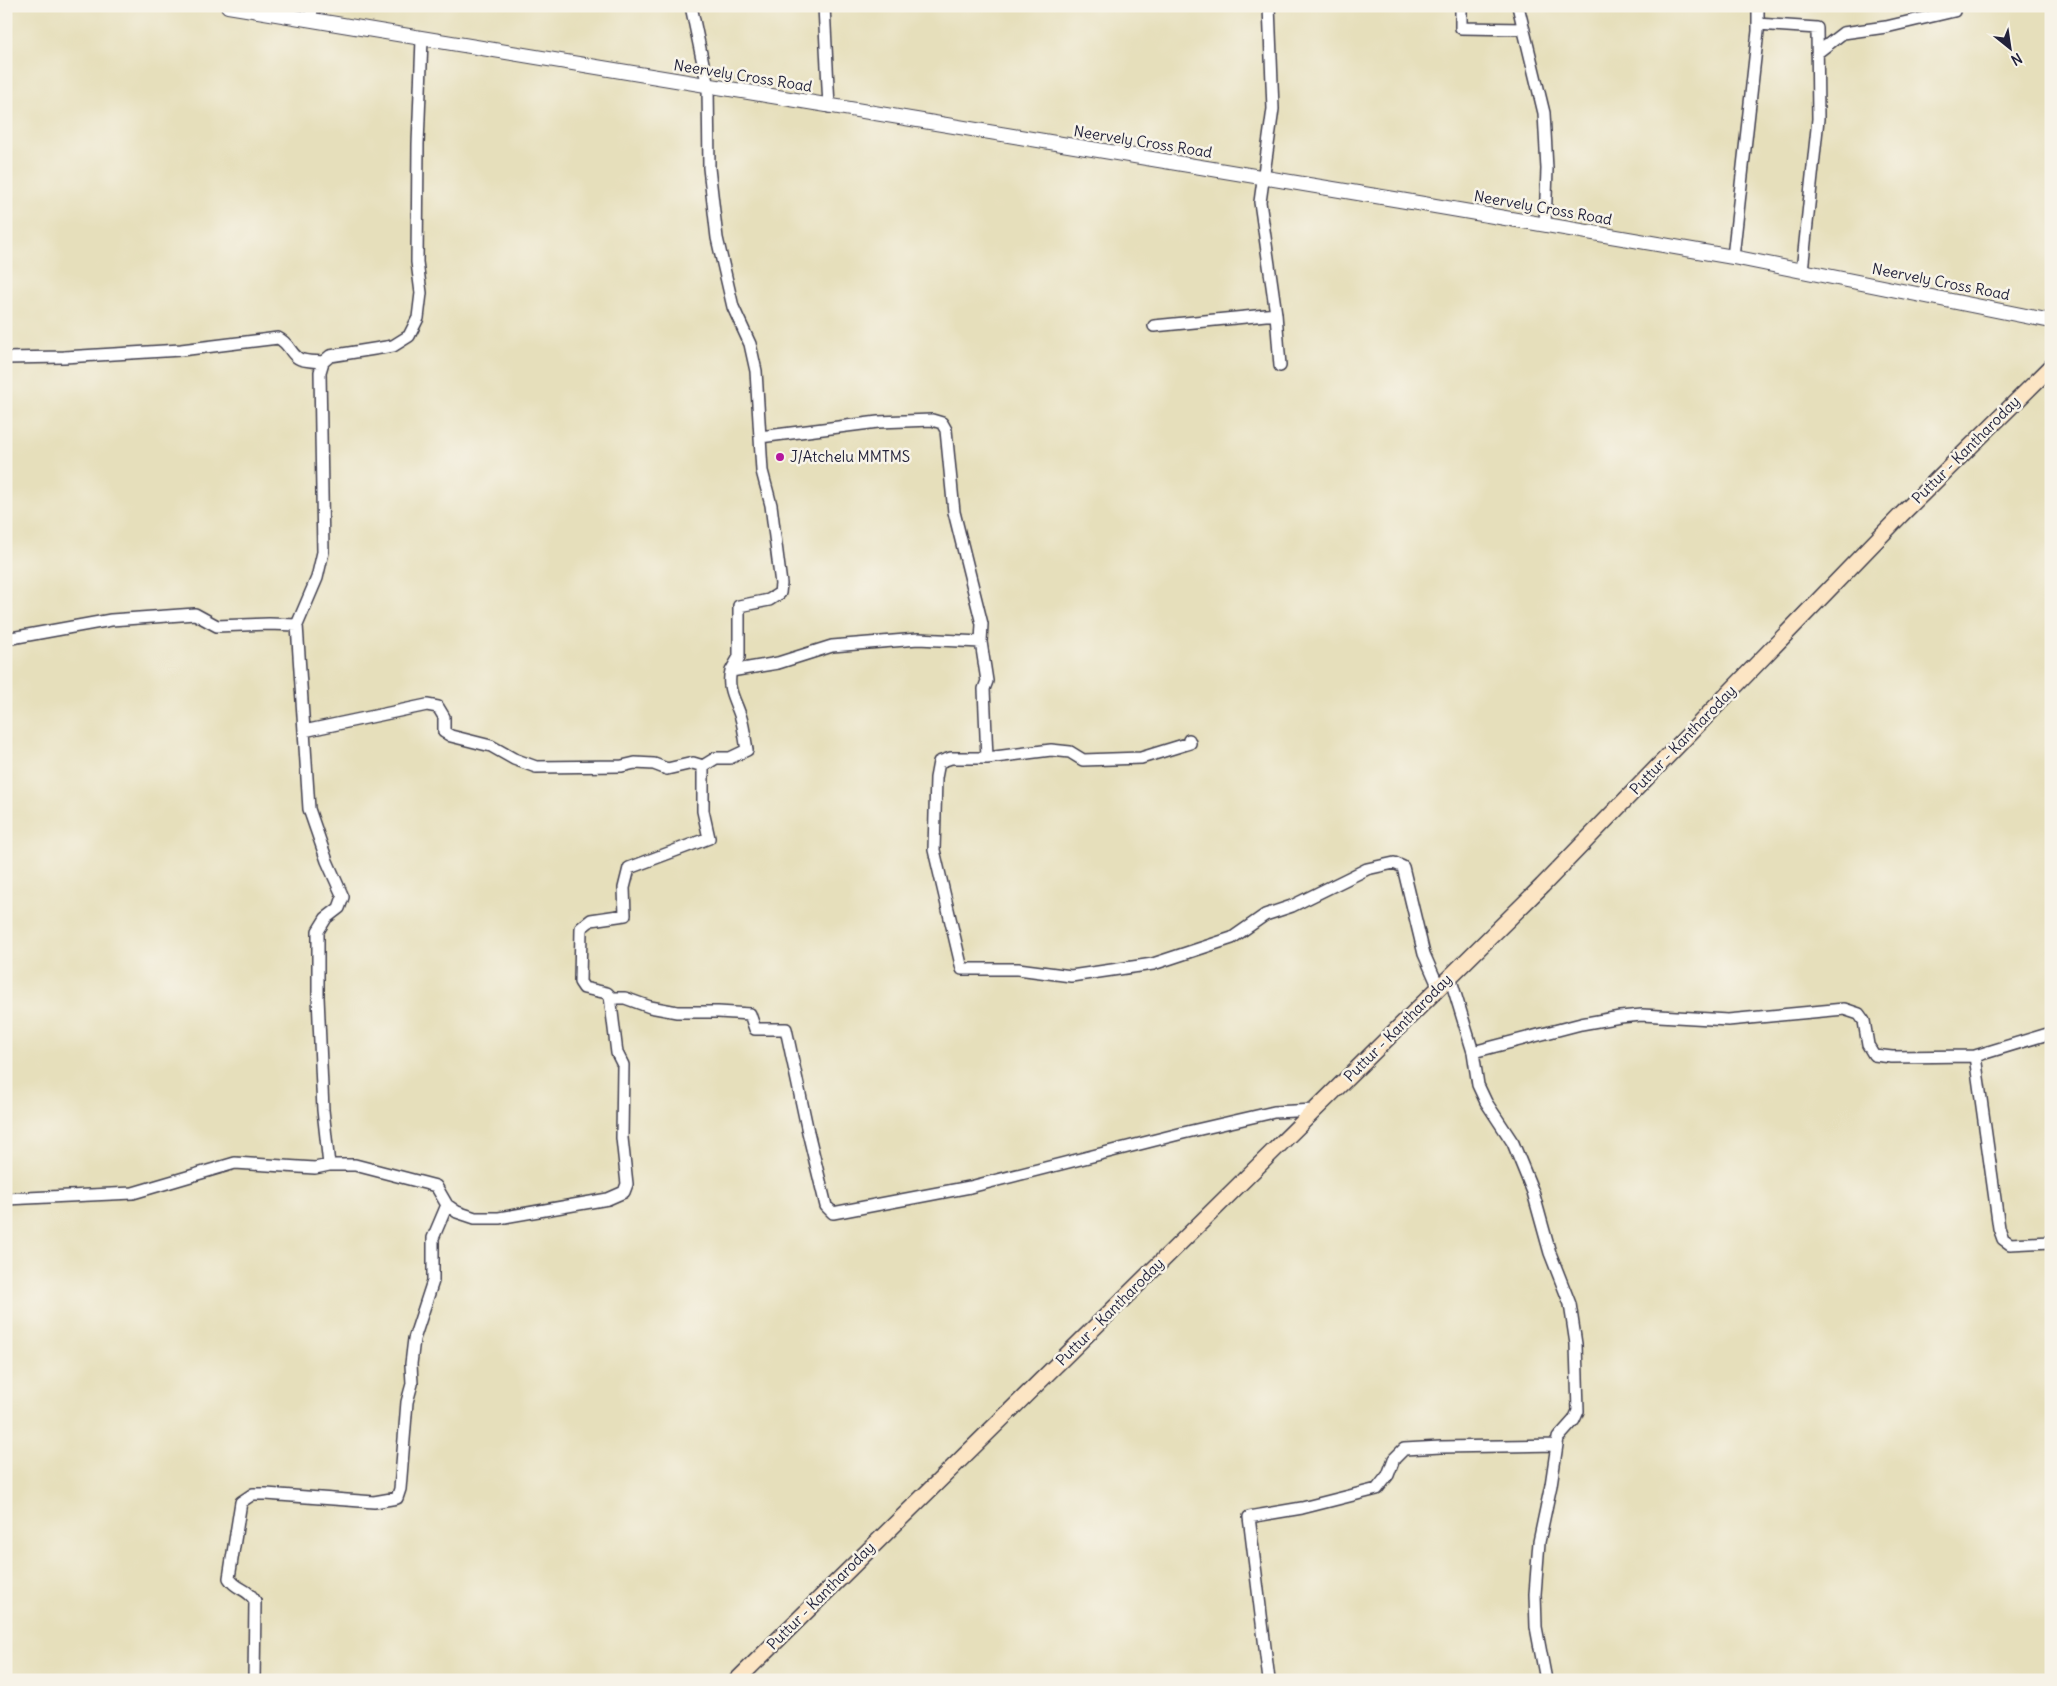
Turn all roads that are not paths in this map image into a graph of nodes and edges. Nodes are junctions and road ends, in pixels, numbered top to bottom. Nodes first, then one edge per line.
1 (228, 6) edge
2 (692, 6) edge
3 (824, 6) edge
4 (1268, 6) edge
5 (1461, 6) edge
6 (1518, 6) edge
7 (1758, 6) edge
8 (1954, 6) edge
9 (312, 13) edge
10 (1758, 24) junction
11 (1524, 29) junction
12 (422, 39) junction
13 (1817, 53) junction
14 (708, 87) junction
15 (830, 107) junction
16 (1263, 178) junction
17 (1545, 225) junction
18 (1732, 257) junction
19 (1802, 271) junction
20 (1276, 314) junction
21 (2051, 321) edge
22 (1154, 326) dead end
23 (6, 358) edge
24 (323, 362) junction
25 (1280, 366) dead end
26 (2051, 367) edge
27 (760, 437) junction
28 (297, 624) junction
29 (6, 639) edge
30 (981, 642) junction
31 (731, 671) junction
32 (304, 731) junction
33 (1190, 740) dead end
34 (988, 758) junction
35 (703, 766) junction
36 (1445, 982) junction
37 (611, 998) junction
38 (2051, 1033) edge
39 (1473, 1052) junction
40 (1974, 1056) junction
41 (1315, 1110) junction
42 (329, 1165) junction
43 (6, 1199) edge
44 (447, 1205) junction
45 (2051, 1242) edge
46 (1556, 1445) junction
47 (254, 1680) edge
48 (737, 1680) edge
49 (1269, 1680) edge
50 (1546, 1680) edge

1 - 9 street, Neervely Cross Road
2 - 14 street
3 - 15 street
4 - 16 street
5 - 11 street
6 - 11 street
7 - 10 street
8 - 13 street
9 - 12 street, Neervely Cross Road
10 - 13 street
10 - 18 street
11 - 17 street
12 - 14 street, Neervely Cross Road
12 - 24 street
13 - 19 street
14 - 15 street, Neervely Cross Road
14 - 27 street
15 - 16 street, Neervely Cross Road
16 - 17 street, Neervely Cross Road
16 - 20 street
17 - 18 street, Neervely Cross Road
18 - 19 street, Neervely Cross Road
19 - 21 street, Neervely Cross Road
20 - 22 street
20 - 25 street
23 - 24 street
24 - 28 street
26 - 36 main road, Puttur - Kantharoday
27 - 30 street
27 - 31 street
28 - 29 street
28 - 32 street
30 - 31 street
30 - 34 street
31 - 35 street
32 - 35 street
32 - 42 street
33 - 34 street
34 - 36 street
35 - 37 street
36 - 39 street
36 - 41 main road, Puttur - Kantharoday
37 - 41 street
37 - 44 street
38 - 40 street
39 - 40 street
39 - 46 street
40 - 45 street
41 - 48 main road, Puttur - Kantharoday
42 - 43 street
42 - 44 street
44 - 47 street
46 - 49 street
46 - 50 street

